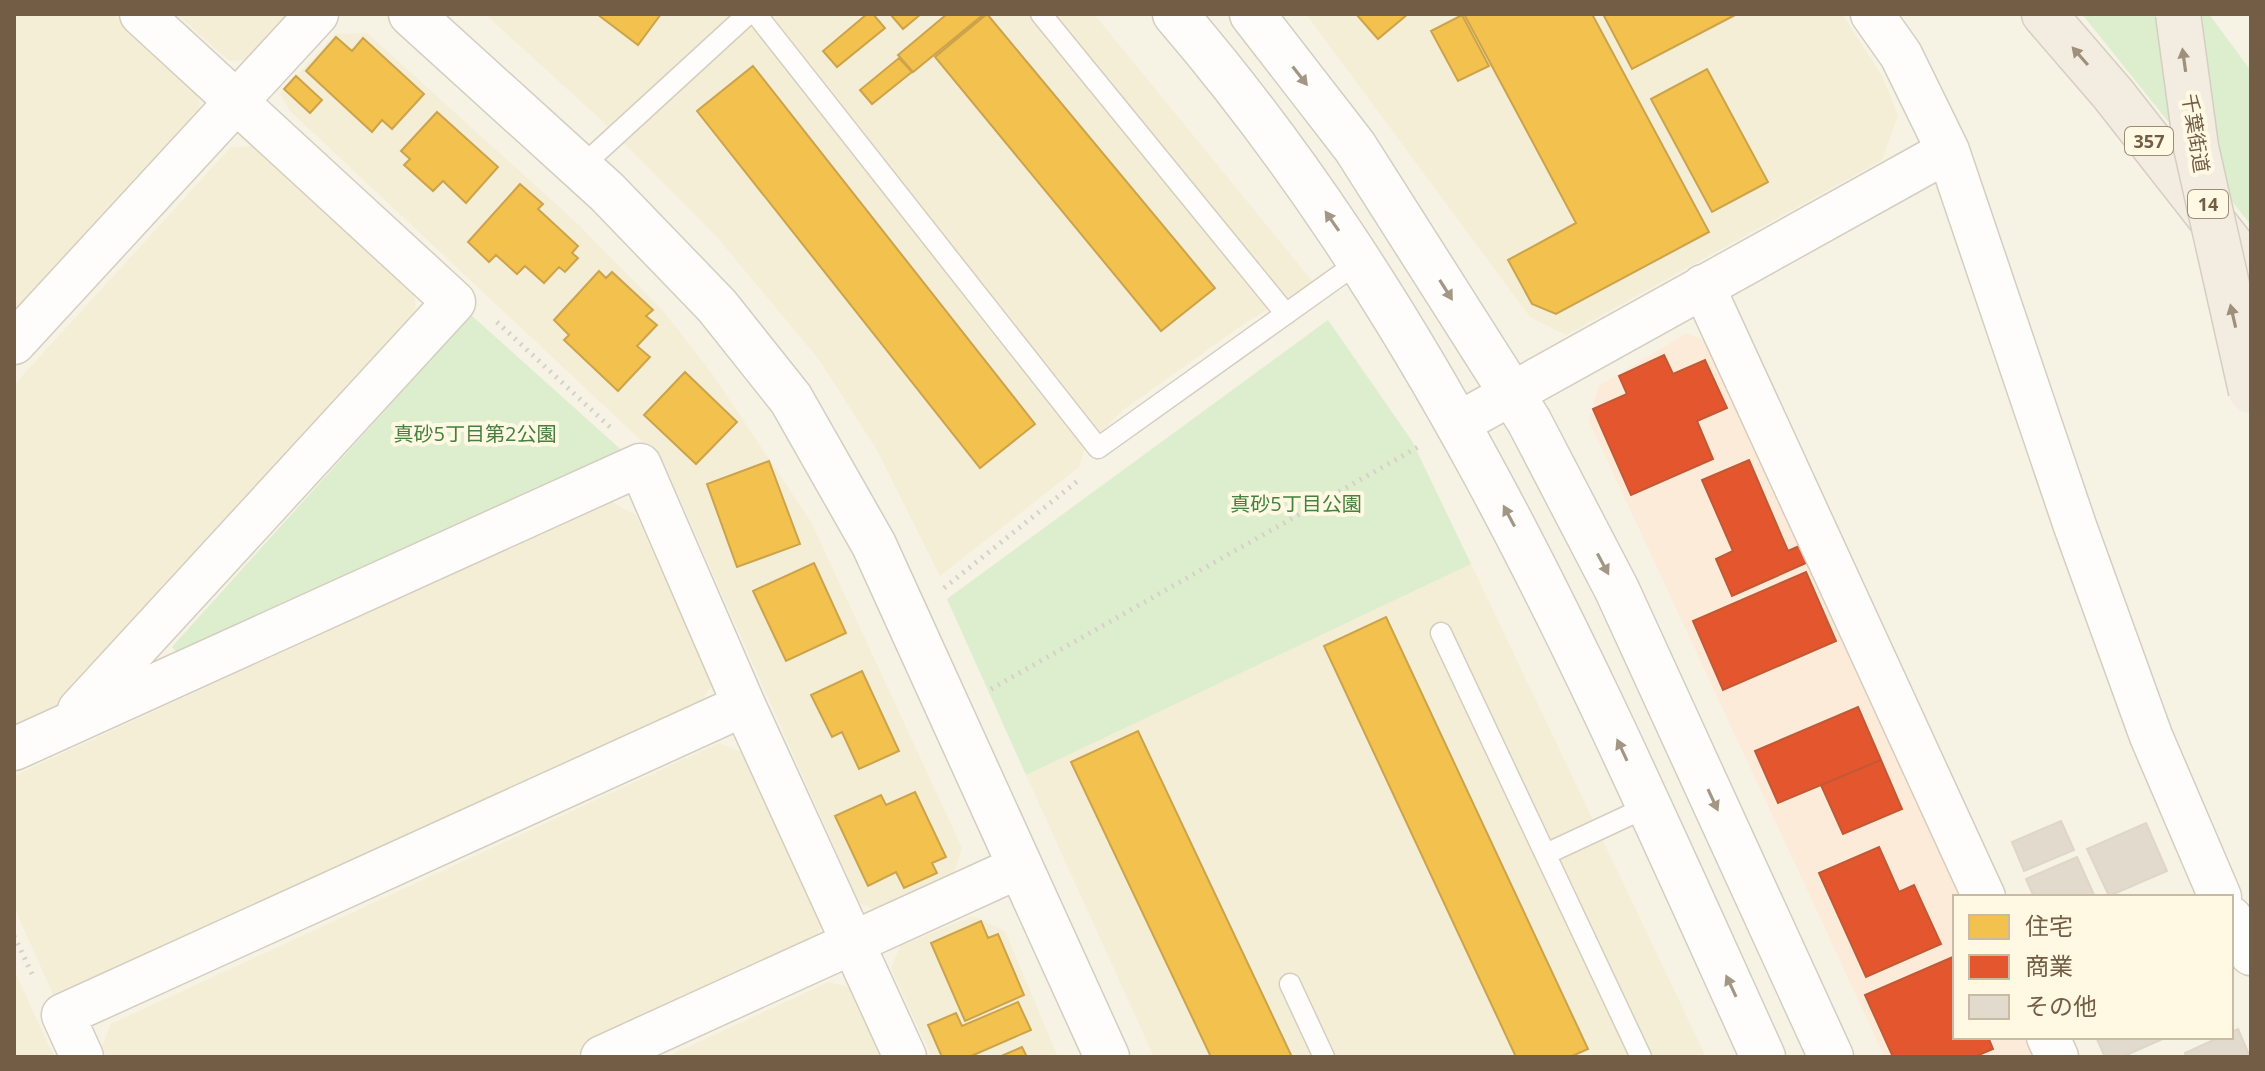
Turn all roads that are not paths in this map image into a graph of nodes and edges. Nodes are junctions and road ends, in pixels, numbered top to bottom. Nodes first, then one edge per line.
1 (141, 14) edge
2 (317, 14) edge
3 (411, 14) edge
4 (748, 14) edge
5 (756, 14) edge
6 (1041, 14) edge
7 (1175, 14) edge
8 (1252, 14) edge
9 (1872, 14) edge
10 (2044, 14) edge
11 (2178, 14) edge
12 (238, 102) junction
13 (1948, 151) junction
14 (580, 168) junction
15 (1360, 261) junction
16 (2251, 270) edge
17 (1703, 286) junction
18 (1286, 314) junction
19 (14, 343) edge
20 (2251, 391) edge
21 (1511, 394) junction
22 (1441, 434) junction
23 (1441, 633) dead end
24 (744, 705) junction
25 (67, 723) junction
26 (14, 749) edge
27 (1649, 806) junction
28 (1546, 854) junction
29 (1019, 867) junction
30 (1983, 895) edge
31 (2219, 895) edge
32 (2233, 922) edge
33 (853, 943) junction
34 (2251, 954) edge
35 (1290, 984) dead end
36 (82, 1057) edge
37 (602, 1057) edge
38 (905, 1057) edge
39 (1107, 1057) edge
40 (1324, 1057) edge
41 (1641, 1057) edge
42 (1763, 1057) edge
43 (1831, 1057) edge

1 - 12 street
2 - 12 street
3 - 14 street
4 - 14 lane
5 - 18 lane
6 - 18 lane
15 -> 7 street
8 -> 21 street
9 - 13 street
16 -> 10 highway, 357
20 -> 11 highway, 千葉街道 / 14, bridge
12 - 19 street
12 - 25 street
13 - 17 street
13 - 31 street
14 - 29 street
15 - 18 lane
15 - 22 street
17 - 21 street
17 - 30 street
21 - 22 street
21 -> 43 street
27 -> 22 street
23 - 28 lane
24 - 25 street
24 - 33 street
24 - 36 street
25 - 26 street
27 - 28 lane
42 -> 27 street
28 - 41 lane
29 - 33 street
29 - 39 street
32 - 34 street
33 - 37 street
33 - 38 street
35 - 40 lane

